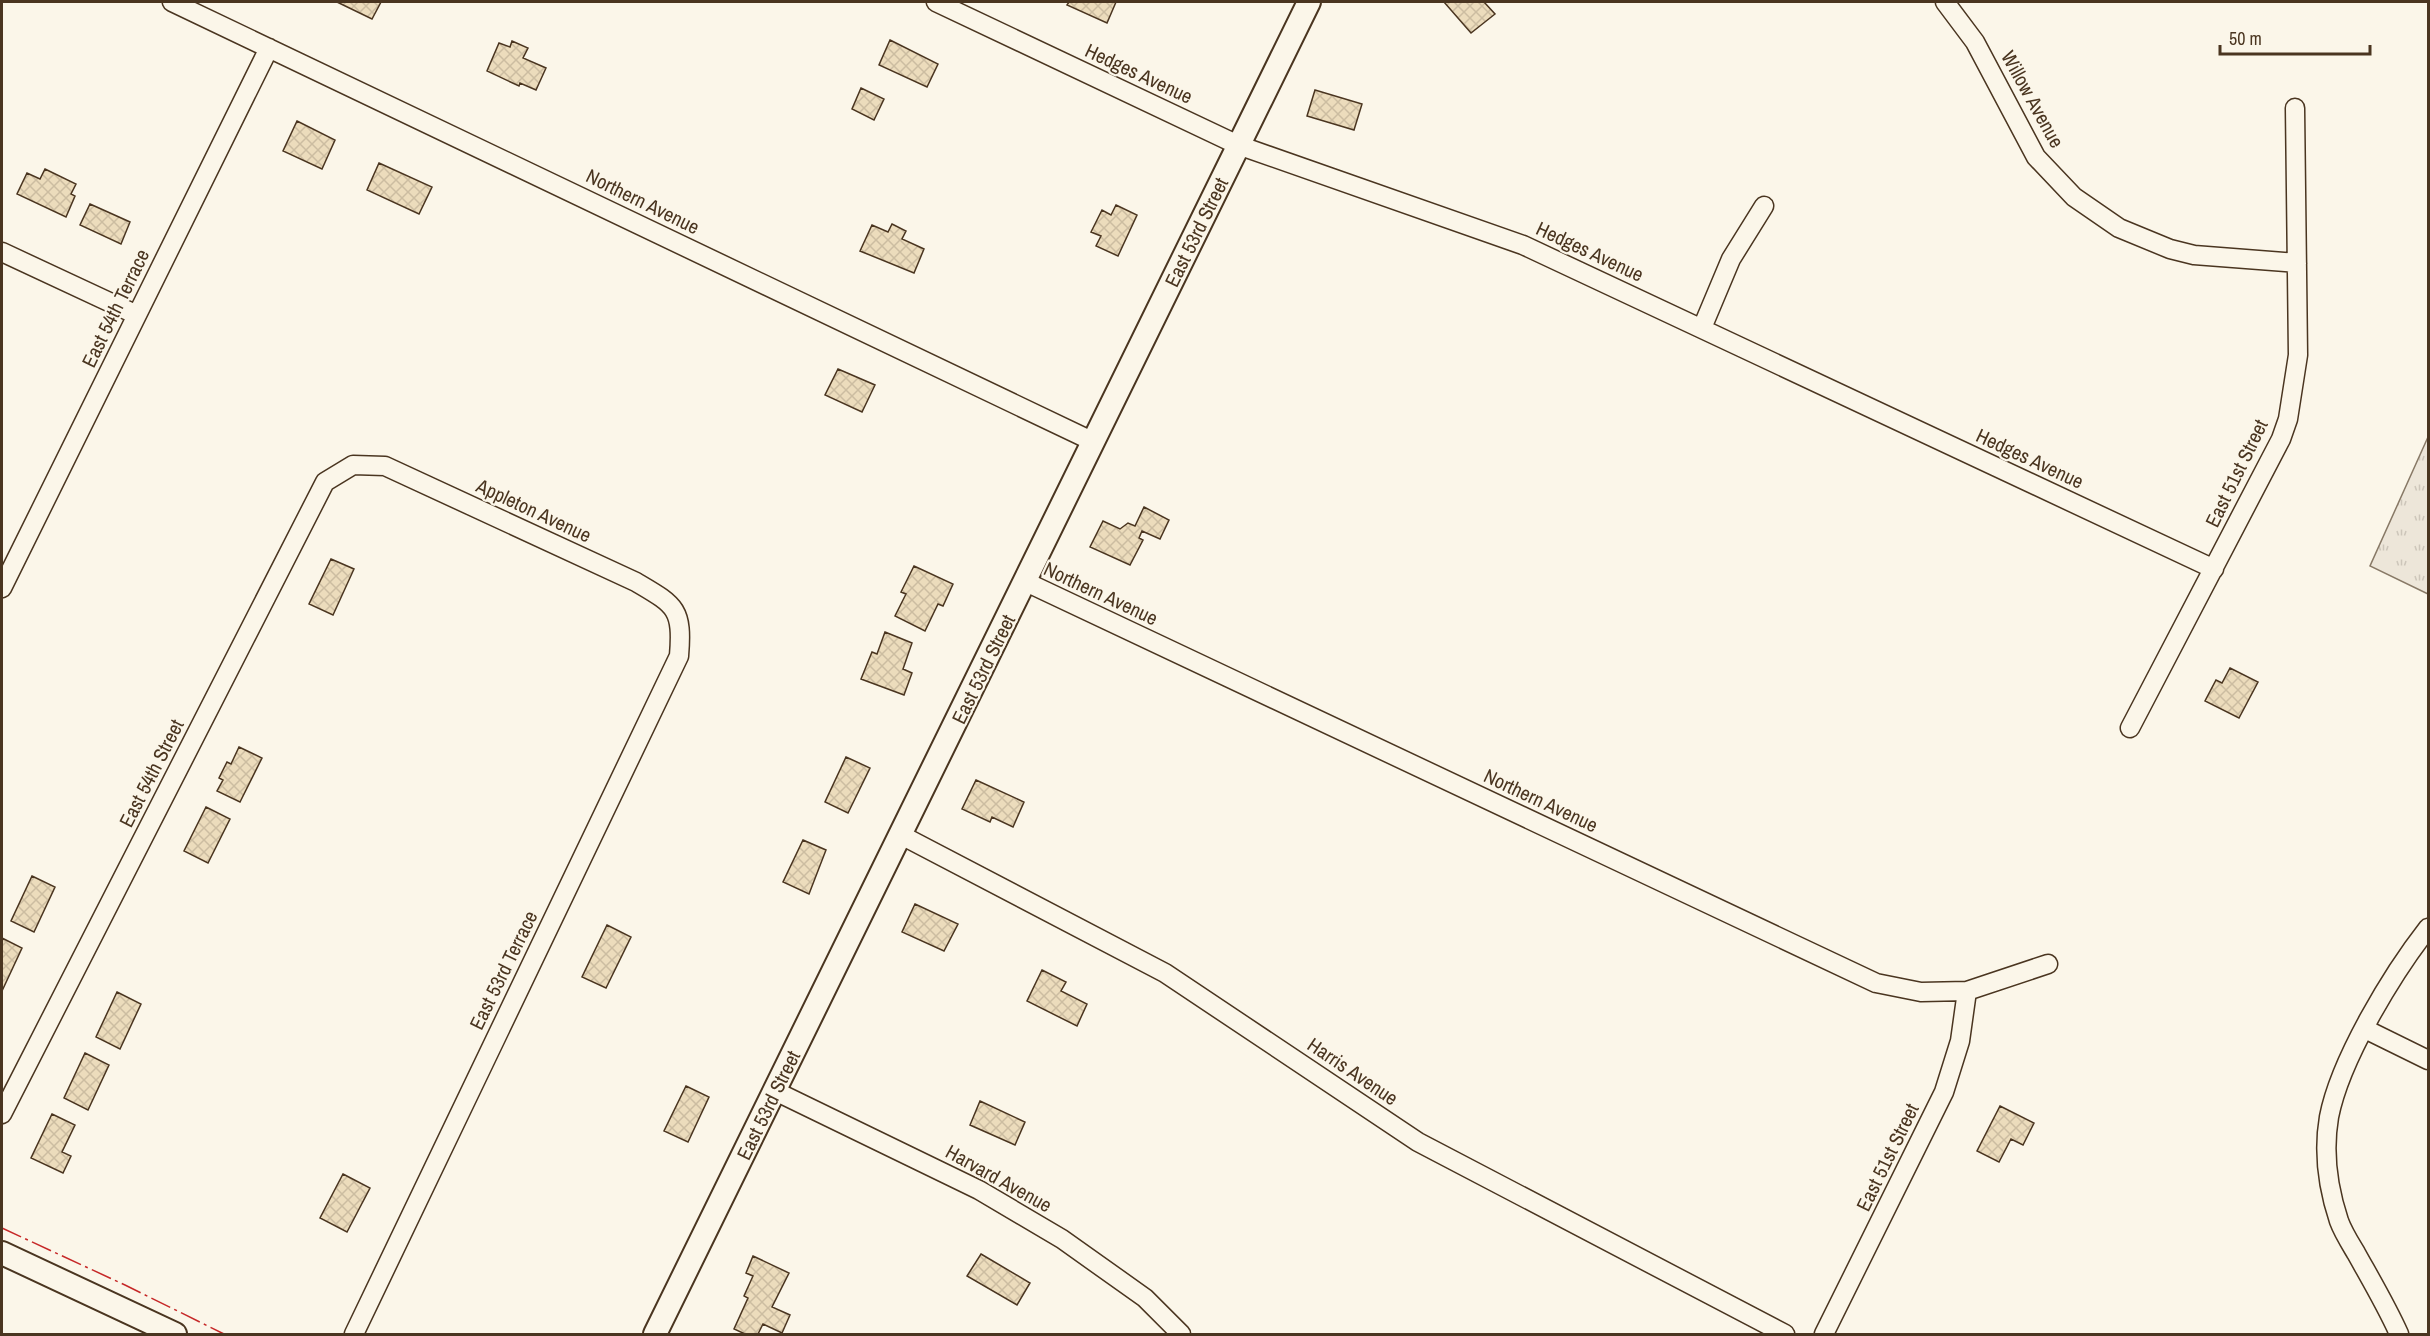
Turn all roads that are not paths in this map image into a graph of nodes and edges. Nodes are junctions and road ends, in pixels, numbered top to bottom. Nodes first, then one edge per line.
1 (172, 2) edge
2 (936, 2) edge
3 (1309, 2) edge
4 (1945, 2) edge
5 (269, 48) junction
6 (2295, 108) dead end
7 (1238, 145) junction
8 (1764, 206) dead end
9 (2, 252) edge
10 (2297, 263) junction
11 (137, 315) junction
12 (1702, 328) junction
13 (1094, 442) junction
14 (353, 465) joint
15 (2214, 569) junction
16 (1026, 582) junction
17 (2, 588) edge
18 (679, 623) joint
19 (2130, 728) dead end
20 (901, 835) junction
21 (2428, 928) edge
22 (2048, 964) dead end
23 (1967, 991) junction
24 (2365, 1029) junction
25 (2428, 1060) edge
26 (775, 1091) junction
27 (2, 1114) edge
28 (2, 1253) edge
29 (175, 1335) edge
30 (354, 1335) edge
31 (655, 1335) edge
32 (1181, 1335) edge
33 (1785, 1335) edge
34 (1824, 1335) edge
35 (2399, 1335) edge

1 - 5 street, Northern Avenue
2 - 7 street, Hedges Avenue
3 - 7 street, East 53rd Street
4 - 10 street, Willow Avenue
5 - 11 street, East 54th Terrace
5 - 13 street, Northern Avenue
6 - 10 street, East 51st Street
7 - 12 street, Hedges Avenue
7 - 13 street, East 53rd Street
8 - 12 street
9 - 11 street
10 - 15 street, East 51st Street
11 - 17 street, East 54th Terrace
12 - 15 street, Hedges Avenue
13 - 16 street, East 53rd Street
14 - 18 street, Appleton Avenue
14 - 27 street, East 54th Street
15 - 19 street, East 51st Street
16 - 20 street, East 53rd Street
16 - 23 street, Northern Avenue
18 - 30 street, East 53rd Terrace
20 - 26 street, East 53rd Street
20 - 33 street, Harris Avenue
21 - 24 street
22 - 23 street, Northern Avenue
23 - 34 street, East 51st Street
24 - 25 street
24 - 35 street
26 - 31 street, East 53rd Street
26 - 32 street, Harvard Avenue
28 - 29 street

